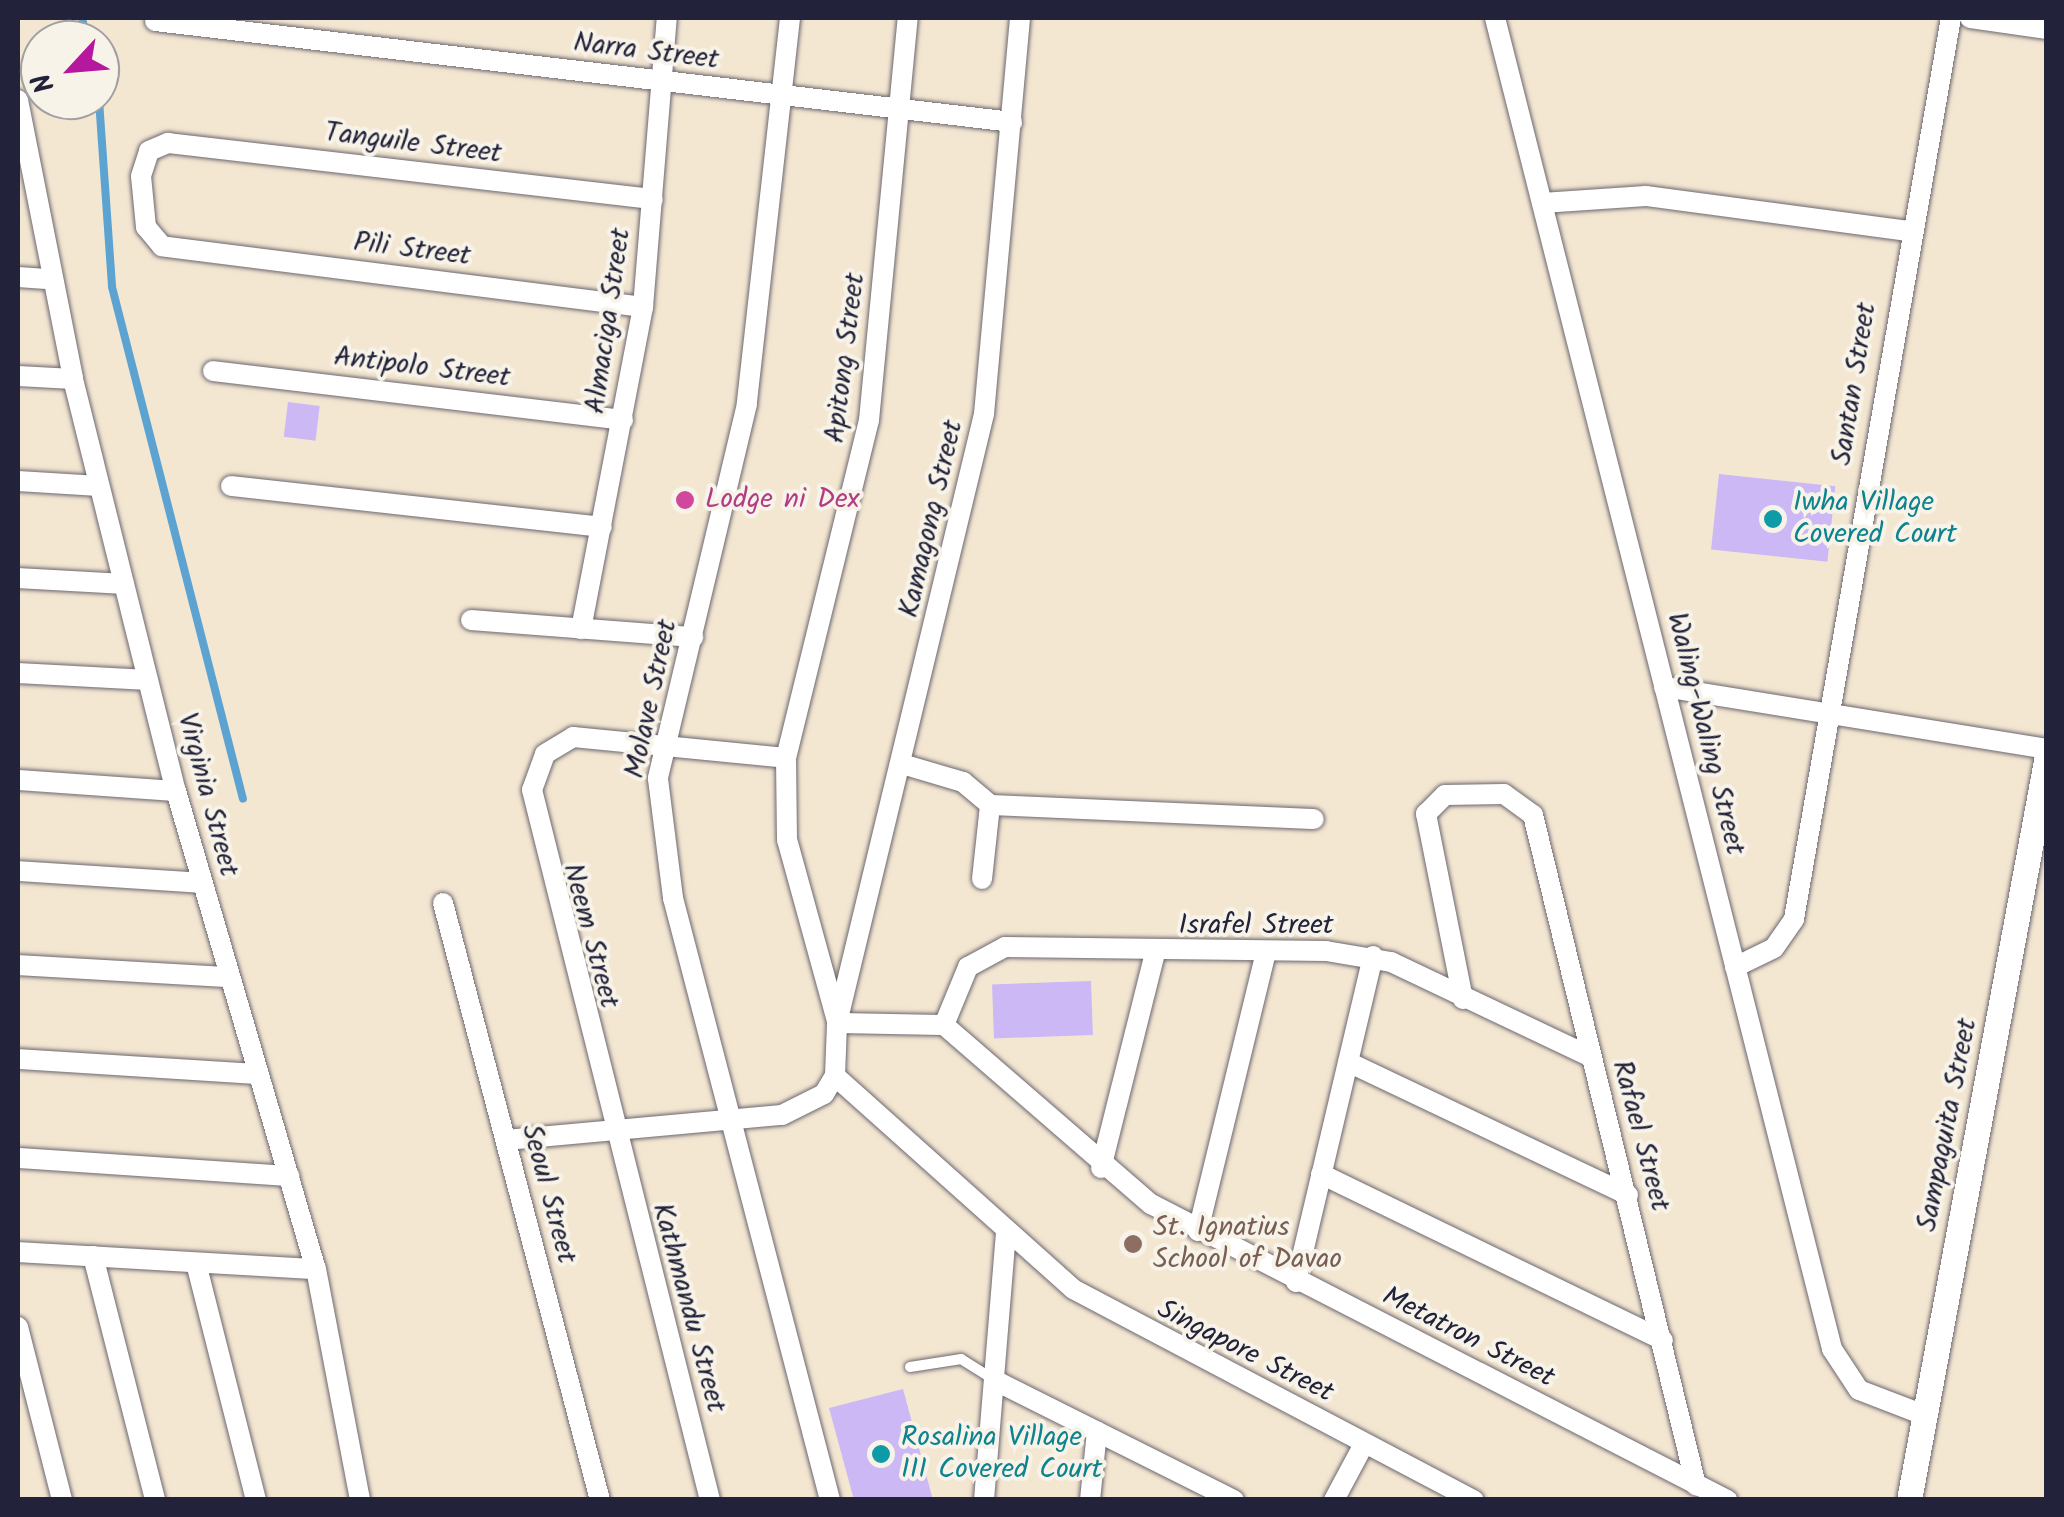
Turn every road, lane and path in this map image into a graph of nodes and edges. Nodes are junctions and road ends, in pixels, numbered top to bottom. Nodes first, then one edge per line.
1 (667, 18) edge
2 (790, 18) edge
3 (908, 18) edge
4 (1020, 18) edge
5 (1495, 18) edge
6 (1951, 18) edge
7 (1970, 18) edge
8 (155, 21) dead end
9 (2046, 29) edge
10 (662, 82) junction
11 (783, 96) junction
12 (18, 100) edge
13 (900, 108) junction
14 (1012, 122) junction
15 (25, 186) edge
16 (653, 199) junction
17 (1542, 203) junction
18 (1908, 231) junction
19 (174, 249) joint
20 (18, 277) edge
21 (50, 279) junction
22 (643, 307) junction
23 (214, 371) dead end
24 (18, 376) edge
25 (72, 379) junction
26 (623, 420) junction
27 (18, 480) edge
28 (100, 486) junction
29 (231, 486) dead end
30 (602, 527) junction
31 (18, 578) edge
32 (124, 584) junction
33 (470, 620) dead end
34 (581, 628) junction
35 (693, 636) junction
36 (18, 673) edge
37 (148, 680) junction
38 (1664, 687) junction
39 (1830, 708) junction
40 (665, 744) junction
41 (2046, 750) edge
42 (786, 758) junction
43 (2046, 761) edge
44 (902, 764) junction
45 (18, 780) edge
46 (176, 791) junction
47 (990, 805) junction
48 (1314, 819) dead end
49 (18, 871) edge
50 (982, 878) dead end
51 (202, 883) junction
52 (443, 903) dead end
53 (1266, 952) junction
54 (1155, 953) junction
55 (1373, 956) junction
56 (18, 964) edge
57 (1735, 967) junction
58 (229, 977) junction
59 (1463, 1000) junction
60 (838, 1023) junction
61 (944, 1025) junction
62 (1591, 1056) junction
63 (18, 1059) edge
64 (1348, 1062) junction
65 (259, 1074) junction
66 (836, 1076) junction
67 (731, 1121) junction
68 (613, 1131) junction
69 (506, 1140) junction
70 (18, 1158) edge
71 (1101, 1168) junction
72 (1322, 1174) junction
73 (288, 1176) junction
74 (1628, 1196) junction
75 (1006, 1232) junction
76 (1198, 1232) junction
77 (18, 1252) edge
78 (93, 1256) junction
79 (196, 1262) junction
80 (316, 1269) junction
81 (1296, 1282) junction
82 (18, 1327) edge
83 (1663, 1340) junction
84 (910, 1367) dead end
85 (996, 1381) junction
86 (1924, 1415) junction
87 (1097, 1431) junction
88 (1364, 1444) junction
89 (1696, 1485) junction
90 (1202, 1491) edge
91 (62, 1500) edge
92 (155, 1500) edge
93 (256, 1500) edge
94 (360, 1500) edge
95 (600, 1500) edge
96 (710, 1500) edge
97 (830, 1500) edge
98 (984, 1500) edge
99 (1090, 1500) edge
100 (1234, 1500) edge
101 (1334, 1500) edge
102 (1474, 1500) edge
103 (1726, 1500) edge
104 (1909, 1500) edge

1 - 10 street, Almaciga Street
2 - 11 street, Molave Street
3 - 13 street, Apitong Street
4 - 14 street, Kamagong Street
5 - 17 street, Waling-Waling Street
6 - 18 street, Santan Street
7 - 9 street
8 - 10 street, Narra Street
10 - 11 street, Narra Street
10 - 16 street, Almaciga Street
11 - 13 street, Narra Street
11 - 35 street, Molave Street
12 - 15 street, Virginia Street
13 - 14 street, Narra Street
13 - 42 street, Apitong Street
14 - 44 street, Kamagong Street
15 - 21 street, Virginia Street
16 - 19 street, Tanguile Street
16 - 22 street, Almaciga Street
17 - 18 street
17 - 38 street, Waling-Waling Street
18 - 39 street, Santan Street
19 - 22 street, Pili Street
20 - 21 street
21 - 25 street, Virginia Street
22 - 26 street, Almaciga Street
23 - 26 street, Antipolo Street
24 - 25 street
25 - 28 street, Virginia Street
26 - 30 street, Almaciga Street
27 - 28 street
28 - 32 street, Virginia Street
29 - 30 street
30 - 34 street, Almaciga Street
31 - 32 street
32 - 37 street, Virginia Street
33 - 34 street
34 - 35 street
35 - 40 street, Molave Street
36 - 37 street
37 - 46 street, Virginia Street
38 - 39 street
38 - 57 street, Waling-Waling Street
39 - 41 street
39 - 57 street, Santan Street
40 - 42 street
40 - 67 street, Molave Street
40 - 68 street, Neem Street
42 - 60 street, Apitong Street
43 - 86 street, Sampaguita Street
44 - 47 street
44 - 60 street, Kamagong Street
45 - 46 street
46 - 51 street, Virginia Street
47 - 48 street
47 - 50 street
49 - 51 street
51 - 58 street, Virginia Street
52 - 69 street, Seoul Street
53 - 54 street, Israfel Street
53 - 55 street, Israfel Street
53 - 76 street
54 - 61 street, Israfel Street
54 - 71 street
55 - 59 street, Israfel Street
55 - 64 street
56 - 58 street
57 - 86 street, Waling-Waling Street
58 - 65 street, Virginia Street
59 - 62 street, Israfel Street
59 - 62 street, Rafael Street
60 - 61 street
60 - 66 street
61 - 71 street, Metatron Street
62 - 74 street, Rafael Street
63 - 65 street
64 - 72 street
64 - 74 street
65 - 73 street, Virginia Street
66 - 67 street
66 - 75 street, Singapore Street
67 - 68 street
67 - 97 street, Molave Street
68 - 69 street
68 - 96 street, Kathmandu Street
69 - 95 street, Seoul Street
70 - 73 street
71 - 76 street, Metatron Street
72 - 81 street
72 - 83 street
73 - 80 street, Virginia Street
74 - 83 street, Rafael Street
75 - 85 street
75 - 88 street, Singapore Street
76 - 81 street, Metatron Street
77 - 78 street
78 - 79 street
78 - 92 street
79 - 80 street
79 - 93 street
80 - 94 street, Virginia Street
81 - 89 street, Metatron Street
82 - 91 street
83 - 89 street, Rafael Street
84 - 85 lane
85 - 87 street
85 - 98 street
86 - 104 street, Sampaguita Street
87 - 90 street
87 - 99 street
88 - 101 street
88 - 102 street, Singapore Street
89 - 103 street, Metatron Street
90 - 100 street

